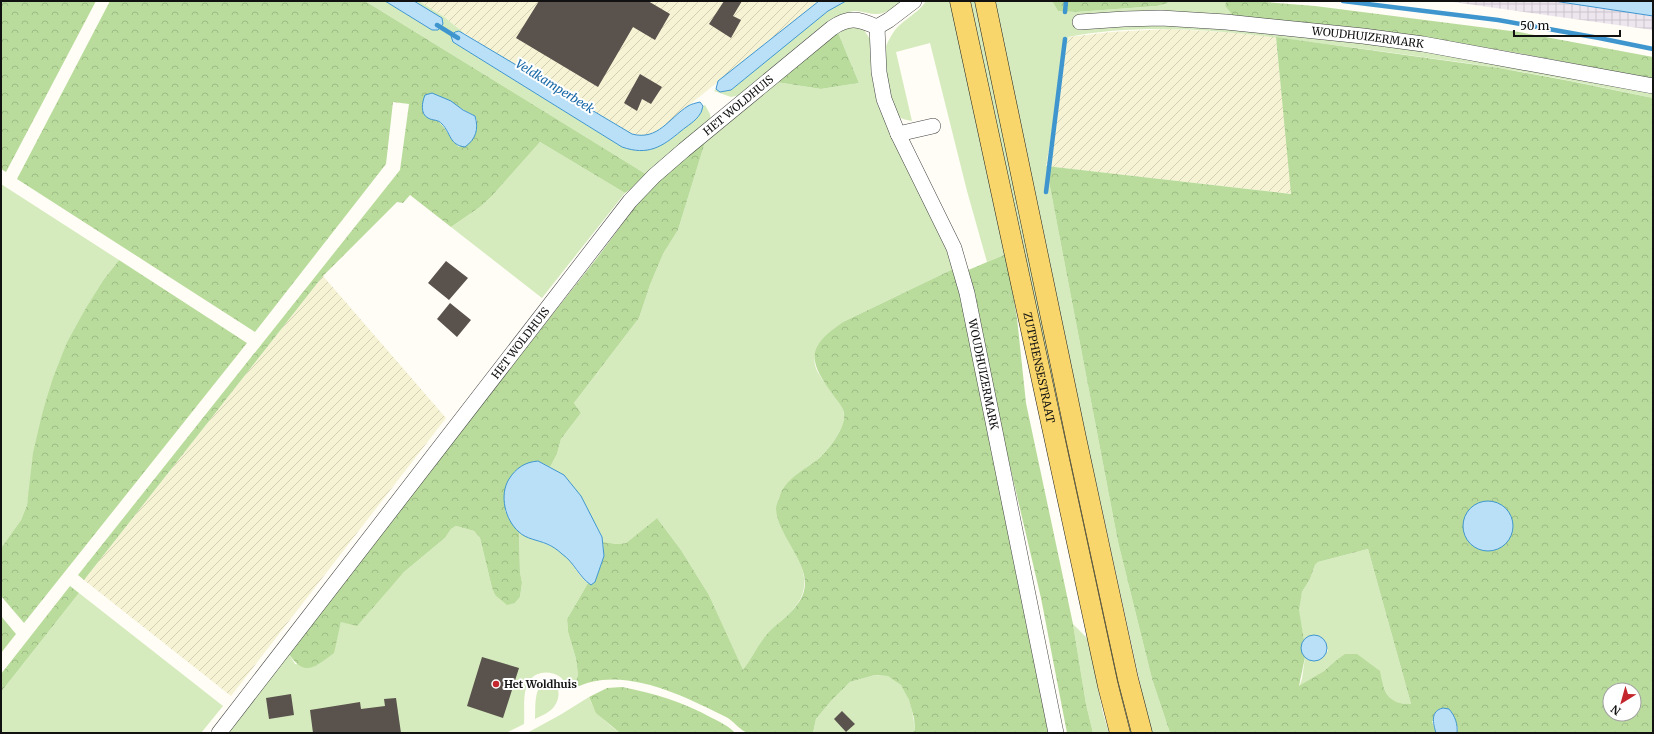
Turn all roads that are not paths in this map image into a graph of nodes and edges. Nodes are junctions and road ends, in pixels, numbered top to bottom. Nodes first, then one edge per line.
1 (914, 1) edge
2 (960, 1) edge
3 (985, 1) edge
4 (1080, 22) dead end
5 (877, 27) junction
6 (1653, 86) edge
7 (933, 126) dead end
8 (898, 134) junction
9 (219, 733) edge
10 (1056, 733) edge
11 (1120, 733) edge
12 (1142, 733) edge

1 - 5 street
2 - 11 main road, ZUTPHENSESTRAAT
3 - 12 main road, ZUTPHENSESTRAAT
4 - 6 street, WOUDHUIZERMARK
5 - 8 street, WOUDHUIZERMARK
5 - 9 street, HET WOLDHUIS
7 - 8 street
8 - 10 street, WOUDHUIZERMARK

